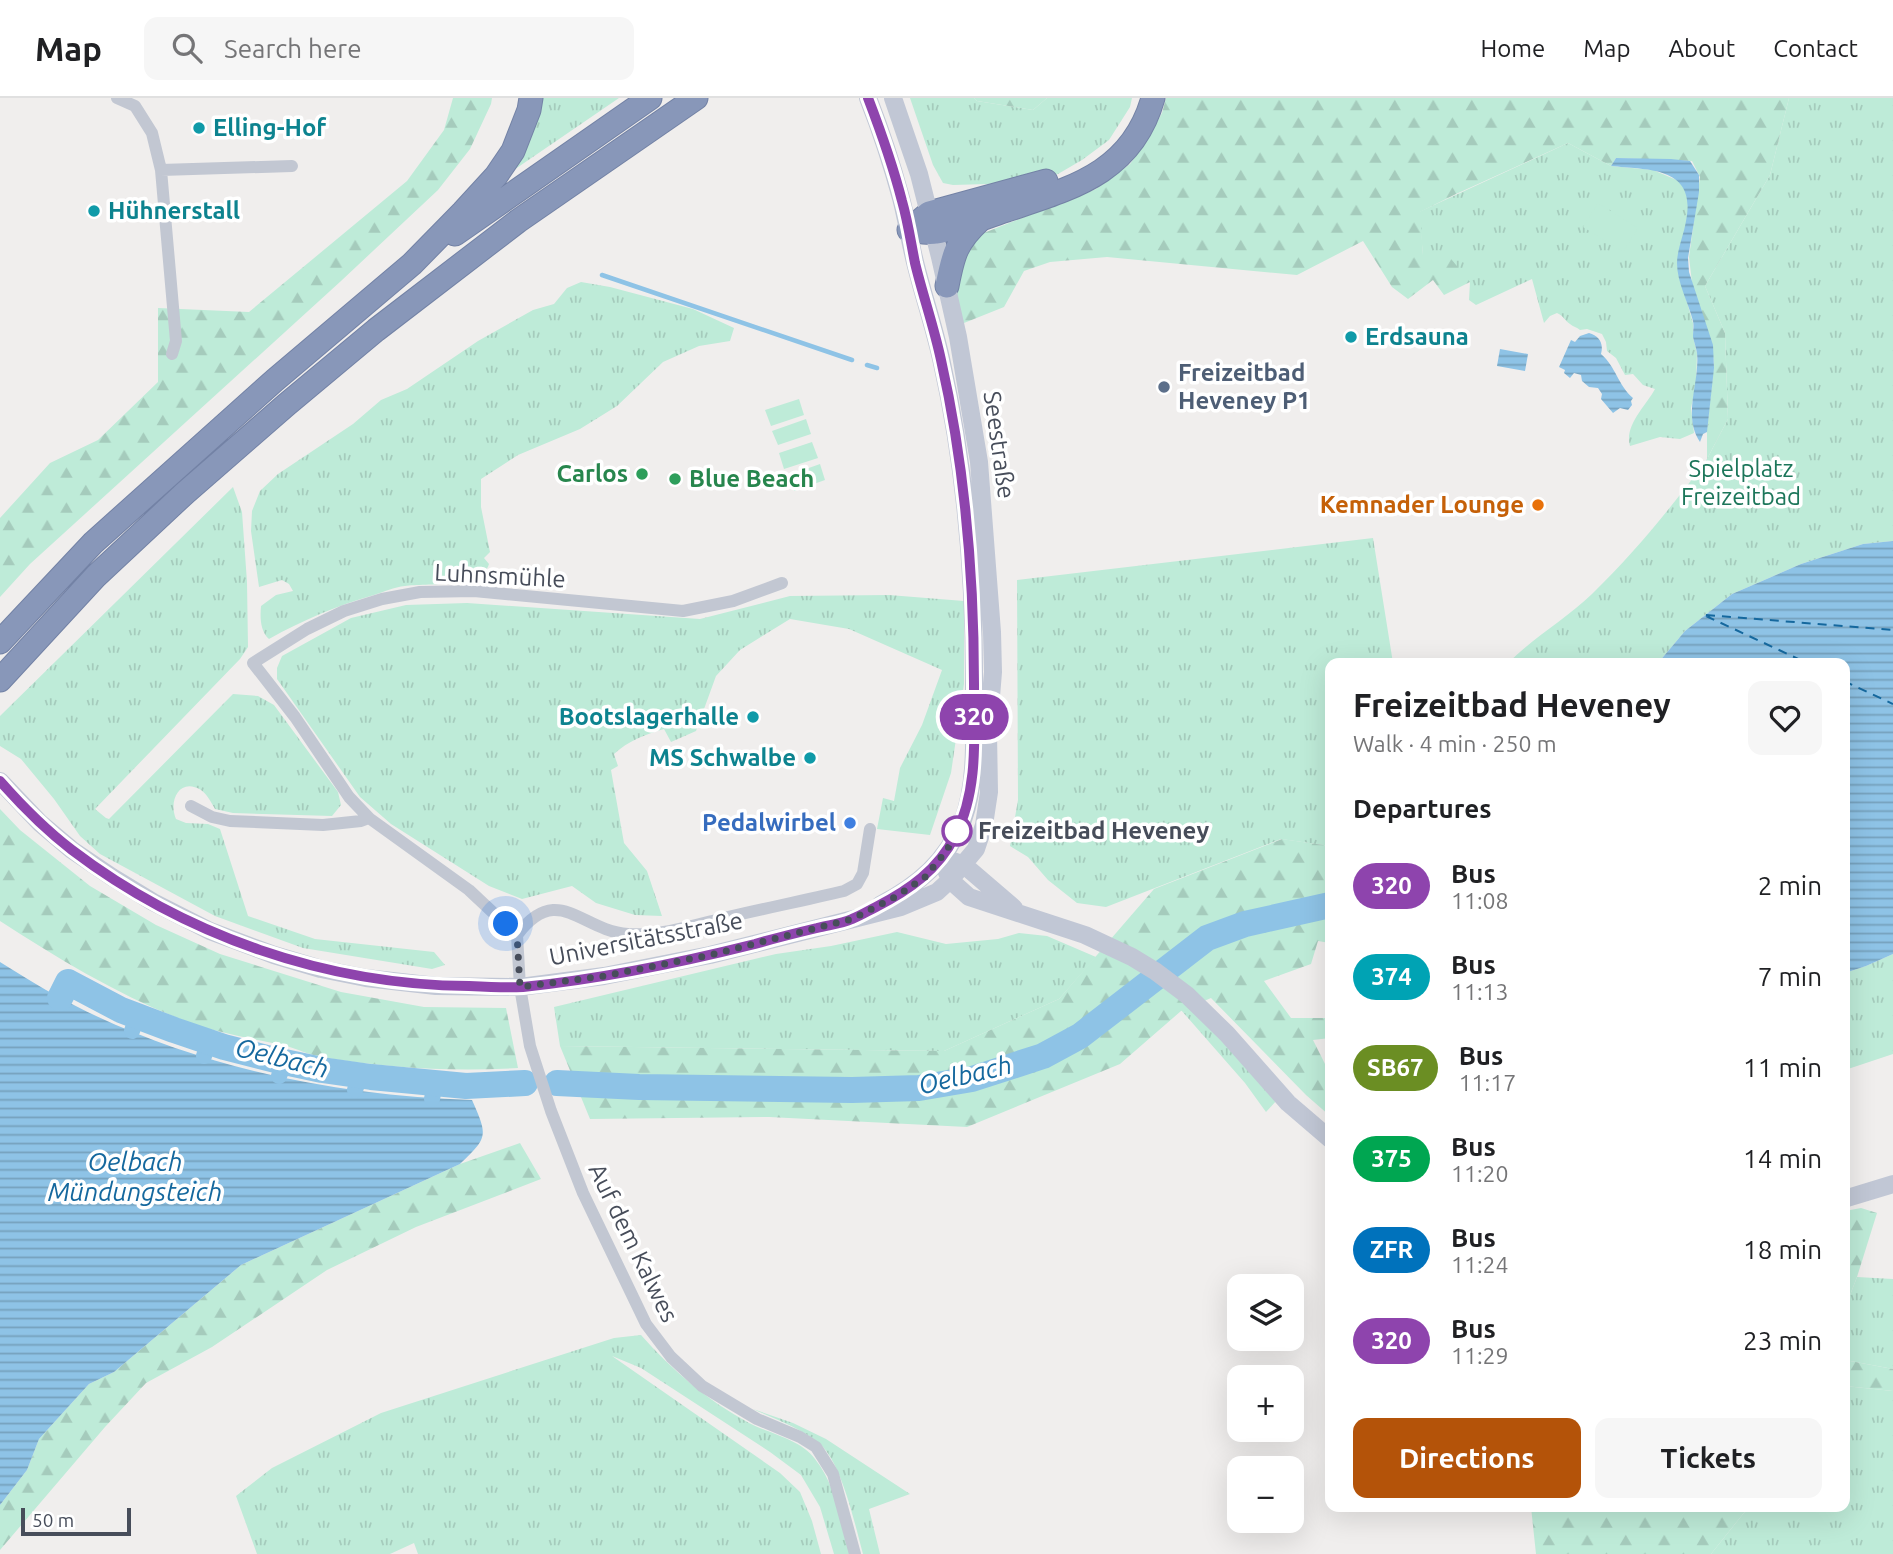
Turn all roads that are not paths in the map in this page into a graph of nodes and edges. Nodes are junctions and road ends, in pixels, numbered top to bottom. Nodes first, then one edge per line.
1 (117, 98) edge
2 (531, 98) edge
3 (650, 98) edge
4 (696, 98) edge
5 (868, 98) edge
6 (893, 98) edge
7 (1138, 98) edge
8 (1153, 98) edge
9 (292, 166) dead end
10 (160, 170) junction
11 (980, 220) junction
12 (931, 223) junction
13 (909, 230) junction
14 (412, 264) junction
15 (947, 286) junction
16 (172, 354) dead end
17 (782, 583) dead end
18 (0, 642) edge
19 (0, 680) edge
20 (0, 781) edge
21 (191, 806) dead end
22 (369, 818) junction
23 (870, 829) dead end
24 (942, 857) junction
25 (964, 865) junction
26 (950, 880) junction
27 (1022, 913) junction
28 (852, 919) junction
29 (517, 935) junction
30 (520, 987) junction
31 (1325, 1135) edge
32 (1893, 1184) edge
33 (1850, 1197) edge
34 (855, 1554) edge

1 - 10 street
2 - 14 highway
3 - 14 highway
4 - 19 highway
5 - 13 street, Seestraße
6 - 12 street, Seestraße
7 - 12 highway
8 - 11 highway
9 - 10 street
10 - 16 street
11 - 12 highway
11 - 15 highway
12 - 13 highway
12 - 15 street, Seestraße
13 - 24 street, Seestraße
14 - 18 highway
15 - 25 street, Seestraße
17 - 22 street, Luhnsmühle
20 - 30 street, Universitätsstraße
21 - 22 street
22 - 29 street
23 - 29 street
24 - 25 street
24 - 26 street
24 - 28 street, Universitätsstraße
25 - 26 street, Seestraße
25 - 27 street
26 - 27 street
26 - 28 street, Universitätsstraße
27 - 31 street
28 - 30 street, Universitätsstraße
29 - 30 street, Auf dem Kalwes
30 - 34 street, Auf dem Kalwes
32 - 33 street

